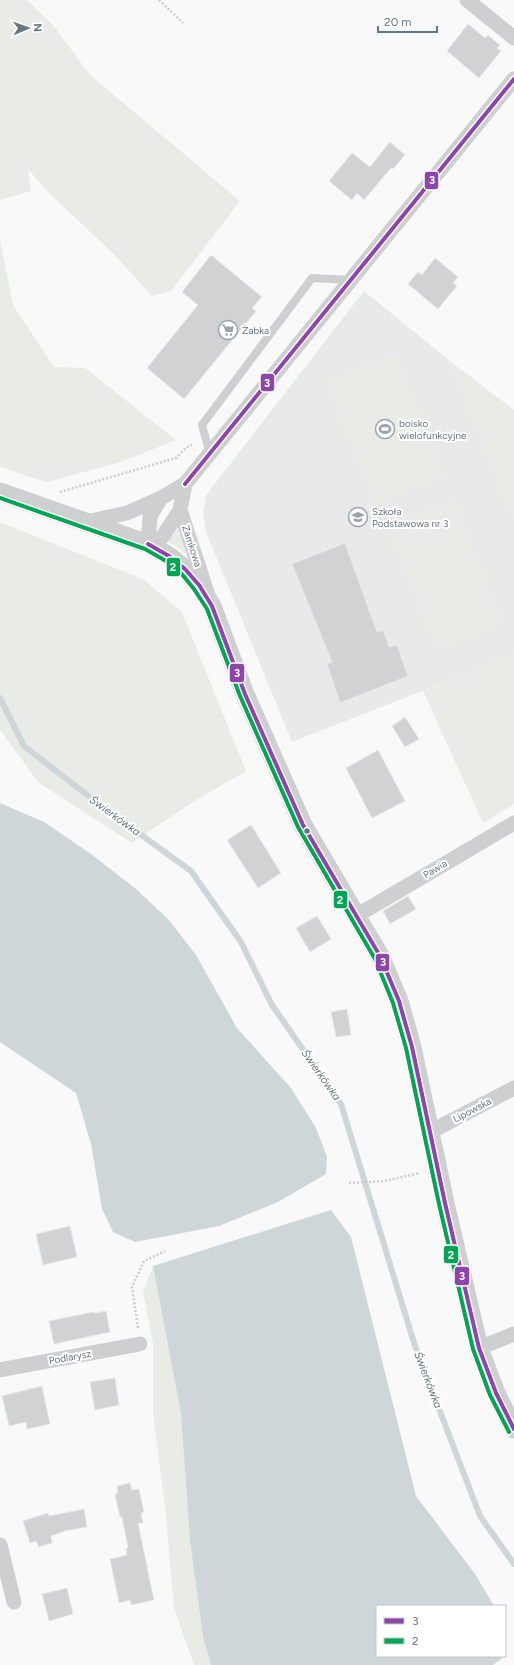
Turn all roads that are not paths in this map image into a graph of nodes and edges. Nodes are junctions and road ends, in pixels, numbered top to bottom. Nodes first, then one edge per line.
1 (467, 0) edge
2 (514, 38) edge
3 (514, 79) edge
4 (351, 280) junction
5 (210, 454) junction
6 (185, 484) junction
7 (0, 492) edge
8 (161, 498) junction
9 (180, 510) junction
10 (86, 522) junction
11 (151, 546) junction
12 (212, 606) junction
13 (514, 823) edge
14 (356, 916) junction
15 (514, 1088) edge
16 (430, 1132) junction
17 (514, 1334) edge
18 (140, 1344) road end
19 (479, 1348) junction
20 (0, 1370) edge
21 (514, 1429) edge
22 (0, 1545) edge
23 (14, 1602) dead end

1 - 2 street
3 - 4 street, Zamkowa
4 - 5 street, Zamkowa
4 - 5 lane
5 - 6 street, Zamkowa
6 - 8 street, Zamkowa
6 - 9 street, Zamkowa
7 - 10 street
8 - 10 street, Zamkowa
8 - 11 street, Zamkowa
9 - 11 street, Zamkowa
9 - 12 street, Zamkowa
10 - 11 street
11 - 12 street
12 - 14 street
13 - 14 street, Pawia
14 - 16 street
15 - 16 street, Lipowska
16 - 19 street
17 - 19 street
18 - 20 street, Podlarysz
19 - 21 street
22 - 23 street

